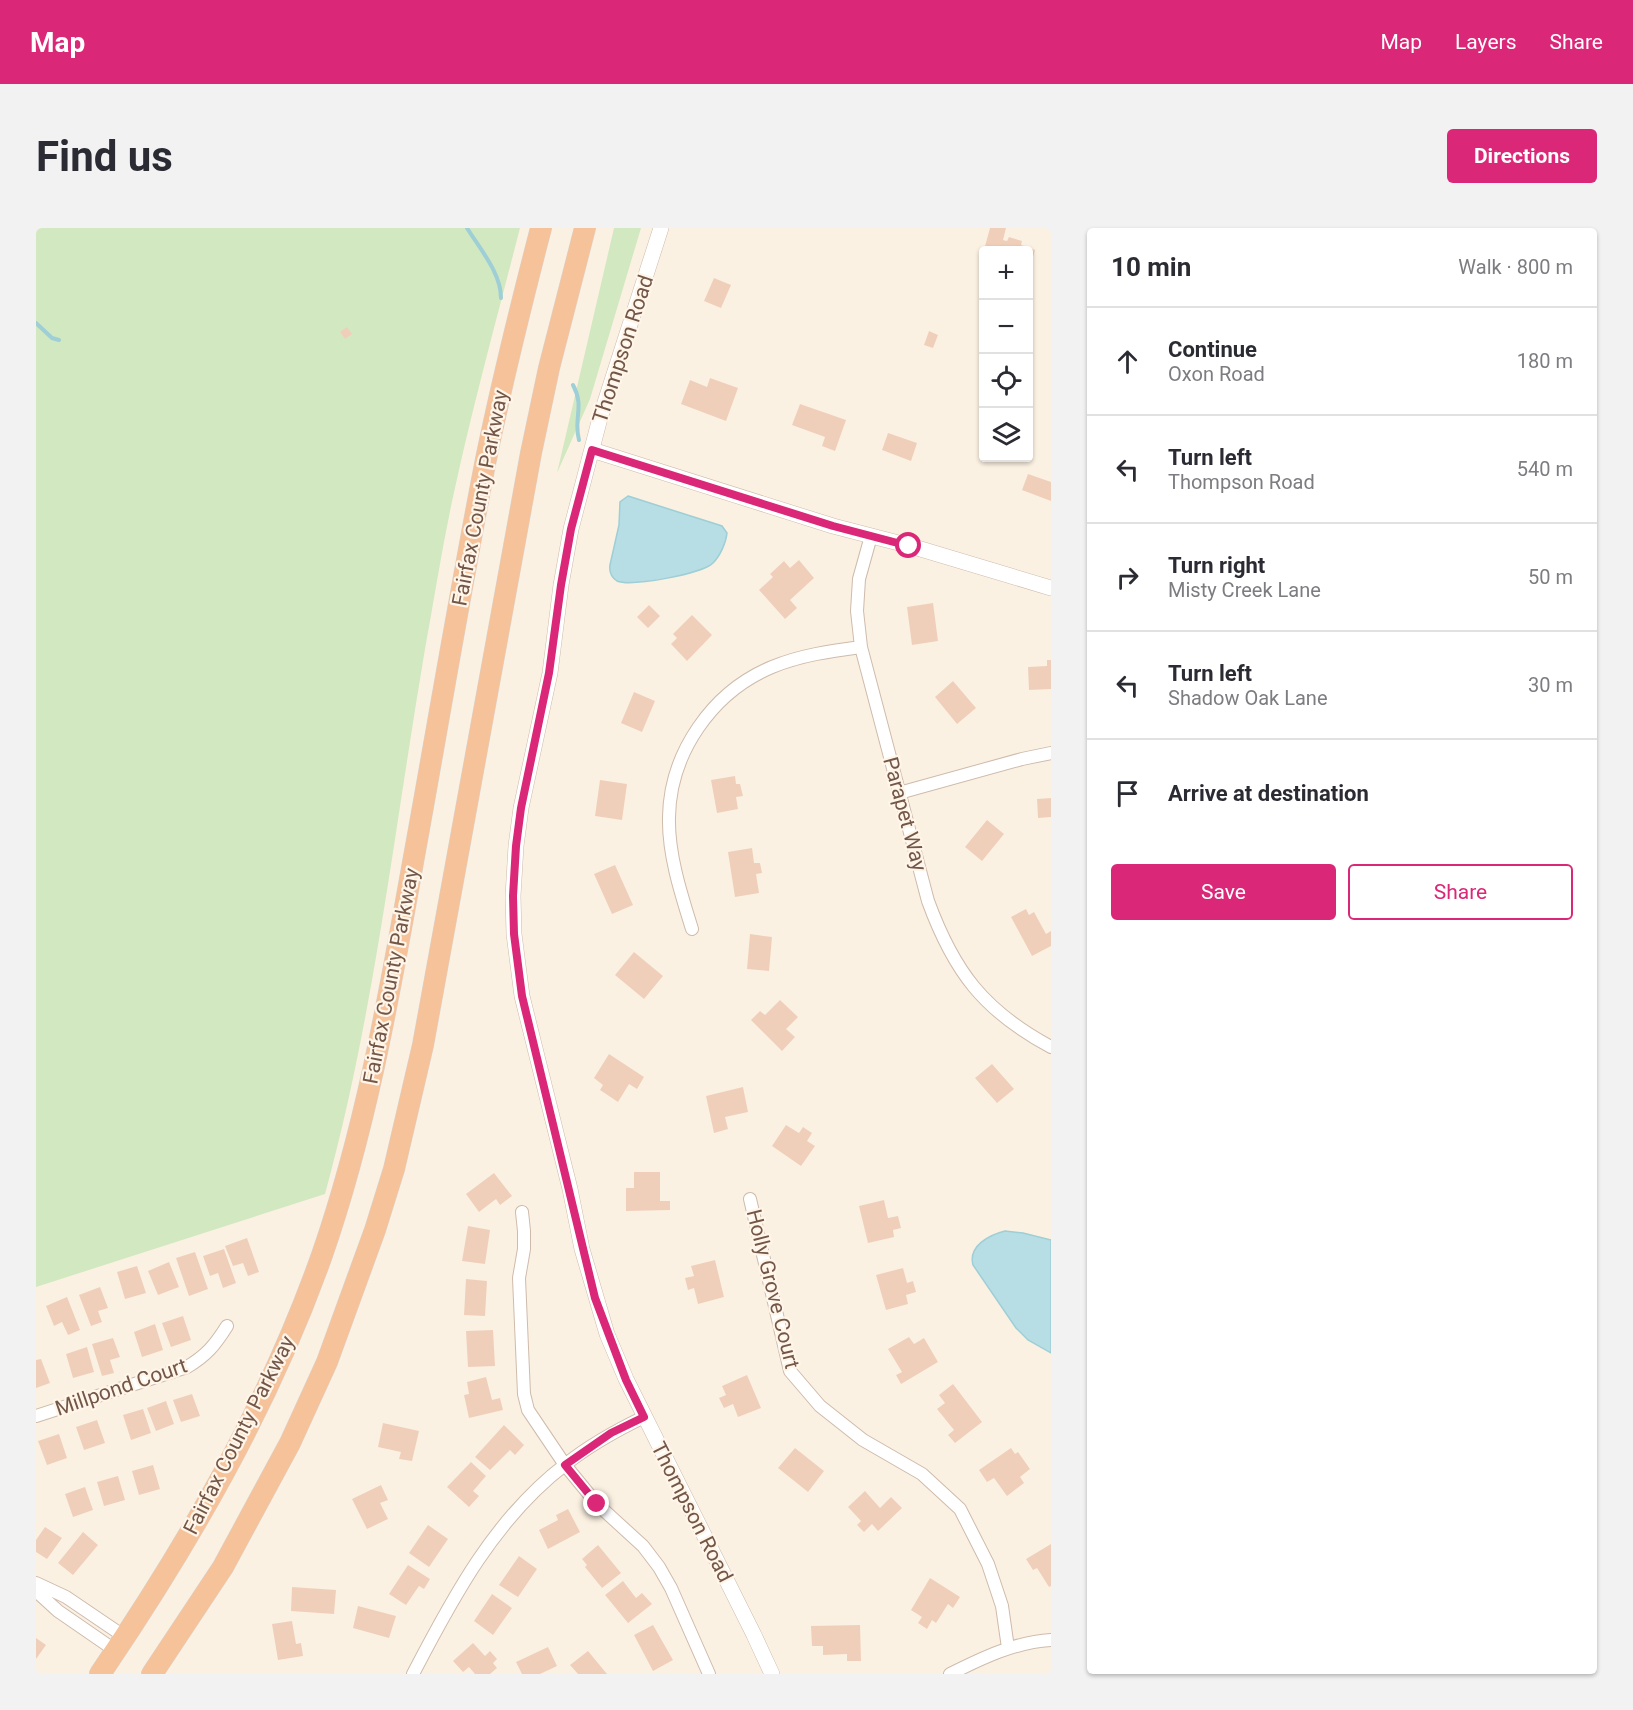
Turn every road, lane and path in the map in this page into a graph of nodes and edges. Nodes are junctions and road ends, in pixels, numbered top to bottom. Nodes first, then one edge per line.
1 (540, 228) edge
2 (585, 228) edge
3 (661, 228) edge
4 (592, 450) junction
5 (871, 536) junction
6 (1051, 588) edge
7 (861, 647) junction
8 (1051, 753) edge
9 (899, 793) junction
10 (692, 929) dead end
11 (1051, 1047) edge
12 (750, 1198) dead end
13 (522, 1212) dead end
14 (227, 1326) dead end
15 (36, 1416) edge
16 (644, 1417) junction
17 (565, 1465) junction
18 (36, 1583) edge
19 (36, 1591) edge
20 (1051, 1640) edge
21 (120, 1644) junction
22 (1008, 1648) junction
23 (100, 1674) edge
24 (152, 1674) edge
25 (413, 1674) edge
26 (709, 1674) edge
27 (772, 1674) edge
28 (950, 1674) edge

1 - 21 highway, Fairfax County Parkway
2 - 24 highway, Fairfax County Parkway
3 - 4 street, Thompson Road
4 - 5 street
4 - 16 street, Thompson Road
5 - 6 street
5 - 7 street, Parapet Way
7 - 9 street, Parapet Way
7 - 10 street
8 - 9 street
9 - 11 street, Parapet Way
12 - 22 street, Holly Grove Court
13 - 17 street
14 - 15 street, Millpond Court
16 - 17 street
16 - 27 street, Thompson Road
17 - 25 street
17 - 26 street
18 - 21 street
19 - 21 street
20 - 22 street
21 - 23 highway, Fairfax County Parkway
22 - 28 street

